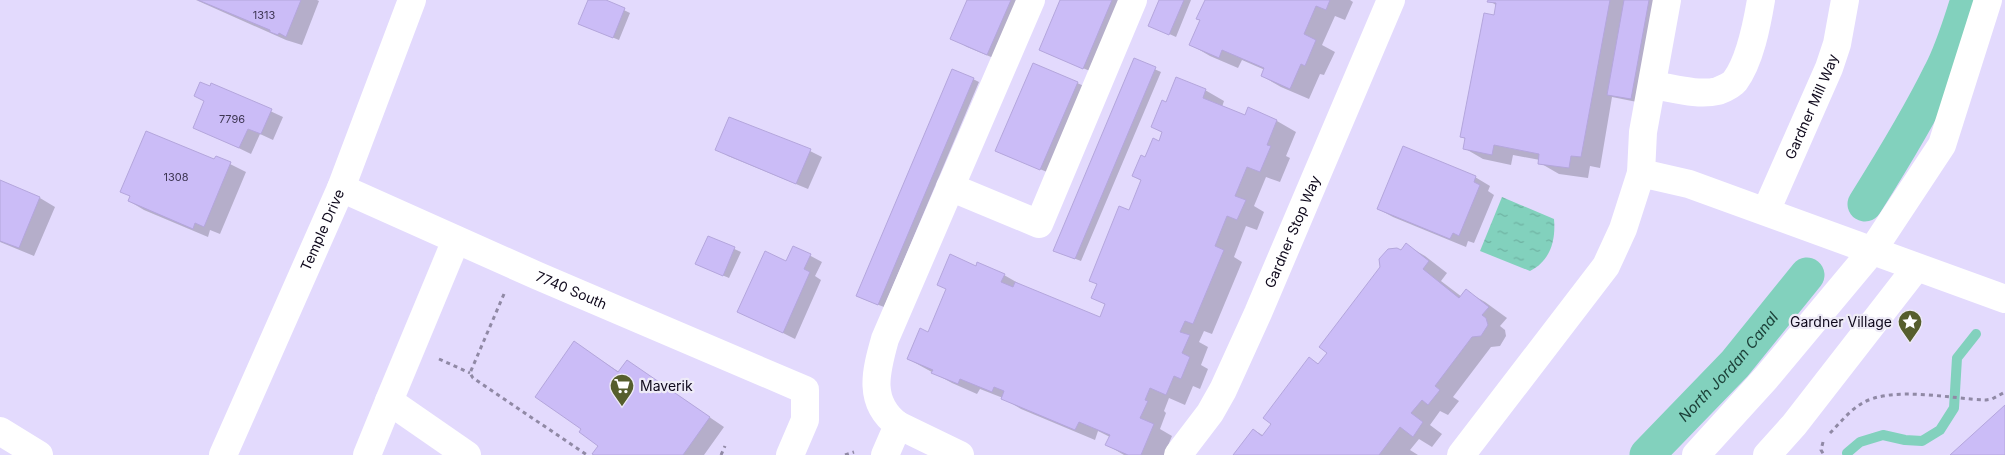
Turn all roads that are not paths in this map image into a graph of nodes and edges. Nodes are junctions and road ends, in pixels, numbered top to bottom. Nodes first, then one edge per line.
1 (412, 0) edge
2 (1031, 0) edge
3 (1133, 0) edge
4 (1390, 0) edge
5 (1667, 0) edge
6 (1762, 0) edge
7 (1846, 0) edge
8 (1988, 0) edge
9 (1652, 85) junction
10 (1641, 173) junction
11 (950, 187) junction
12 (340, 188) junction
13 (1766, 211) junction
14 (456, 240) junction
15 (1872, 251) junction
16 (1916, 268) junction
17 (2005, 299) edge
18 (389, 401) junction
19 (898, 425) junction
20 (0, 432) edge
21 (458, 452) edge
22 (39, 455) edge
23 (223, 455) edge
24 (367, 455) edge
25 (790, 455) edge
26 (886, 455) edge
27 (960, 455) edge
28 (1178, 455) edge
29 (1461, 455) edge
30 (1696, 455) edge
31 (1767, 455) edge

1 - 12 street, Temple Drive
2 - 11 street
3 - 11 street
4 - 28 street, Gardner Stop Way
5 - 9 street
6 - 9 street
7 - 13 street, Gardner Mill Way
8 - 15 street
9 - 10 street
10 - 13 street
10 - 29 street
11 - 19 street
12 - 14 street, 7740 South
12 - 23 street, Temple Drive
13 - 15 street
14 - 18 street
14 - 25 street, 7740 South
15 - 16 street
15 - 30 street
16 - 17 street
16 - 31 street
18 - 21 street
18 - 24 street
19 - 26 street
19 - 27 street
20 - 22 street

